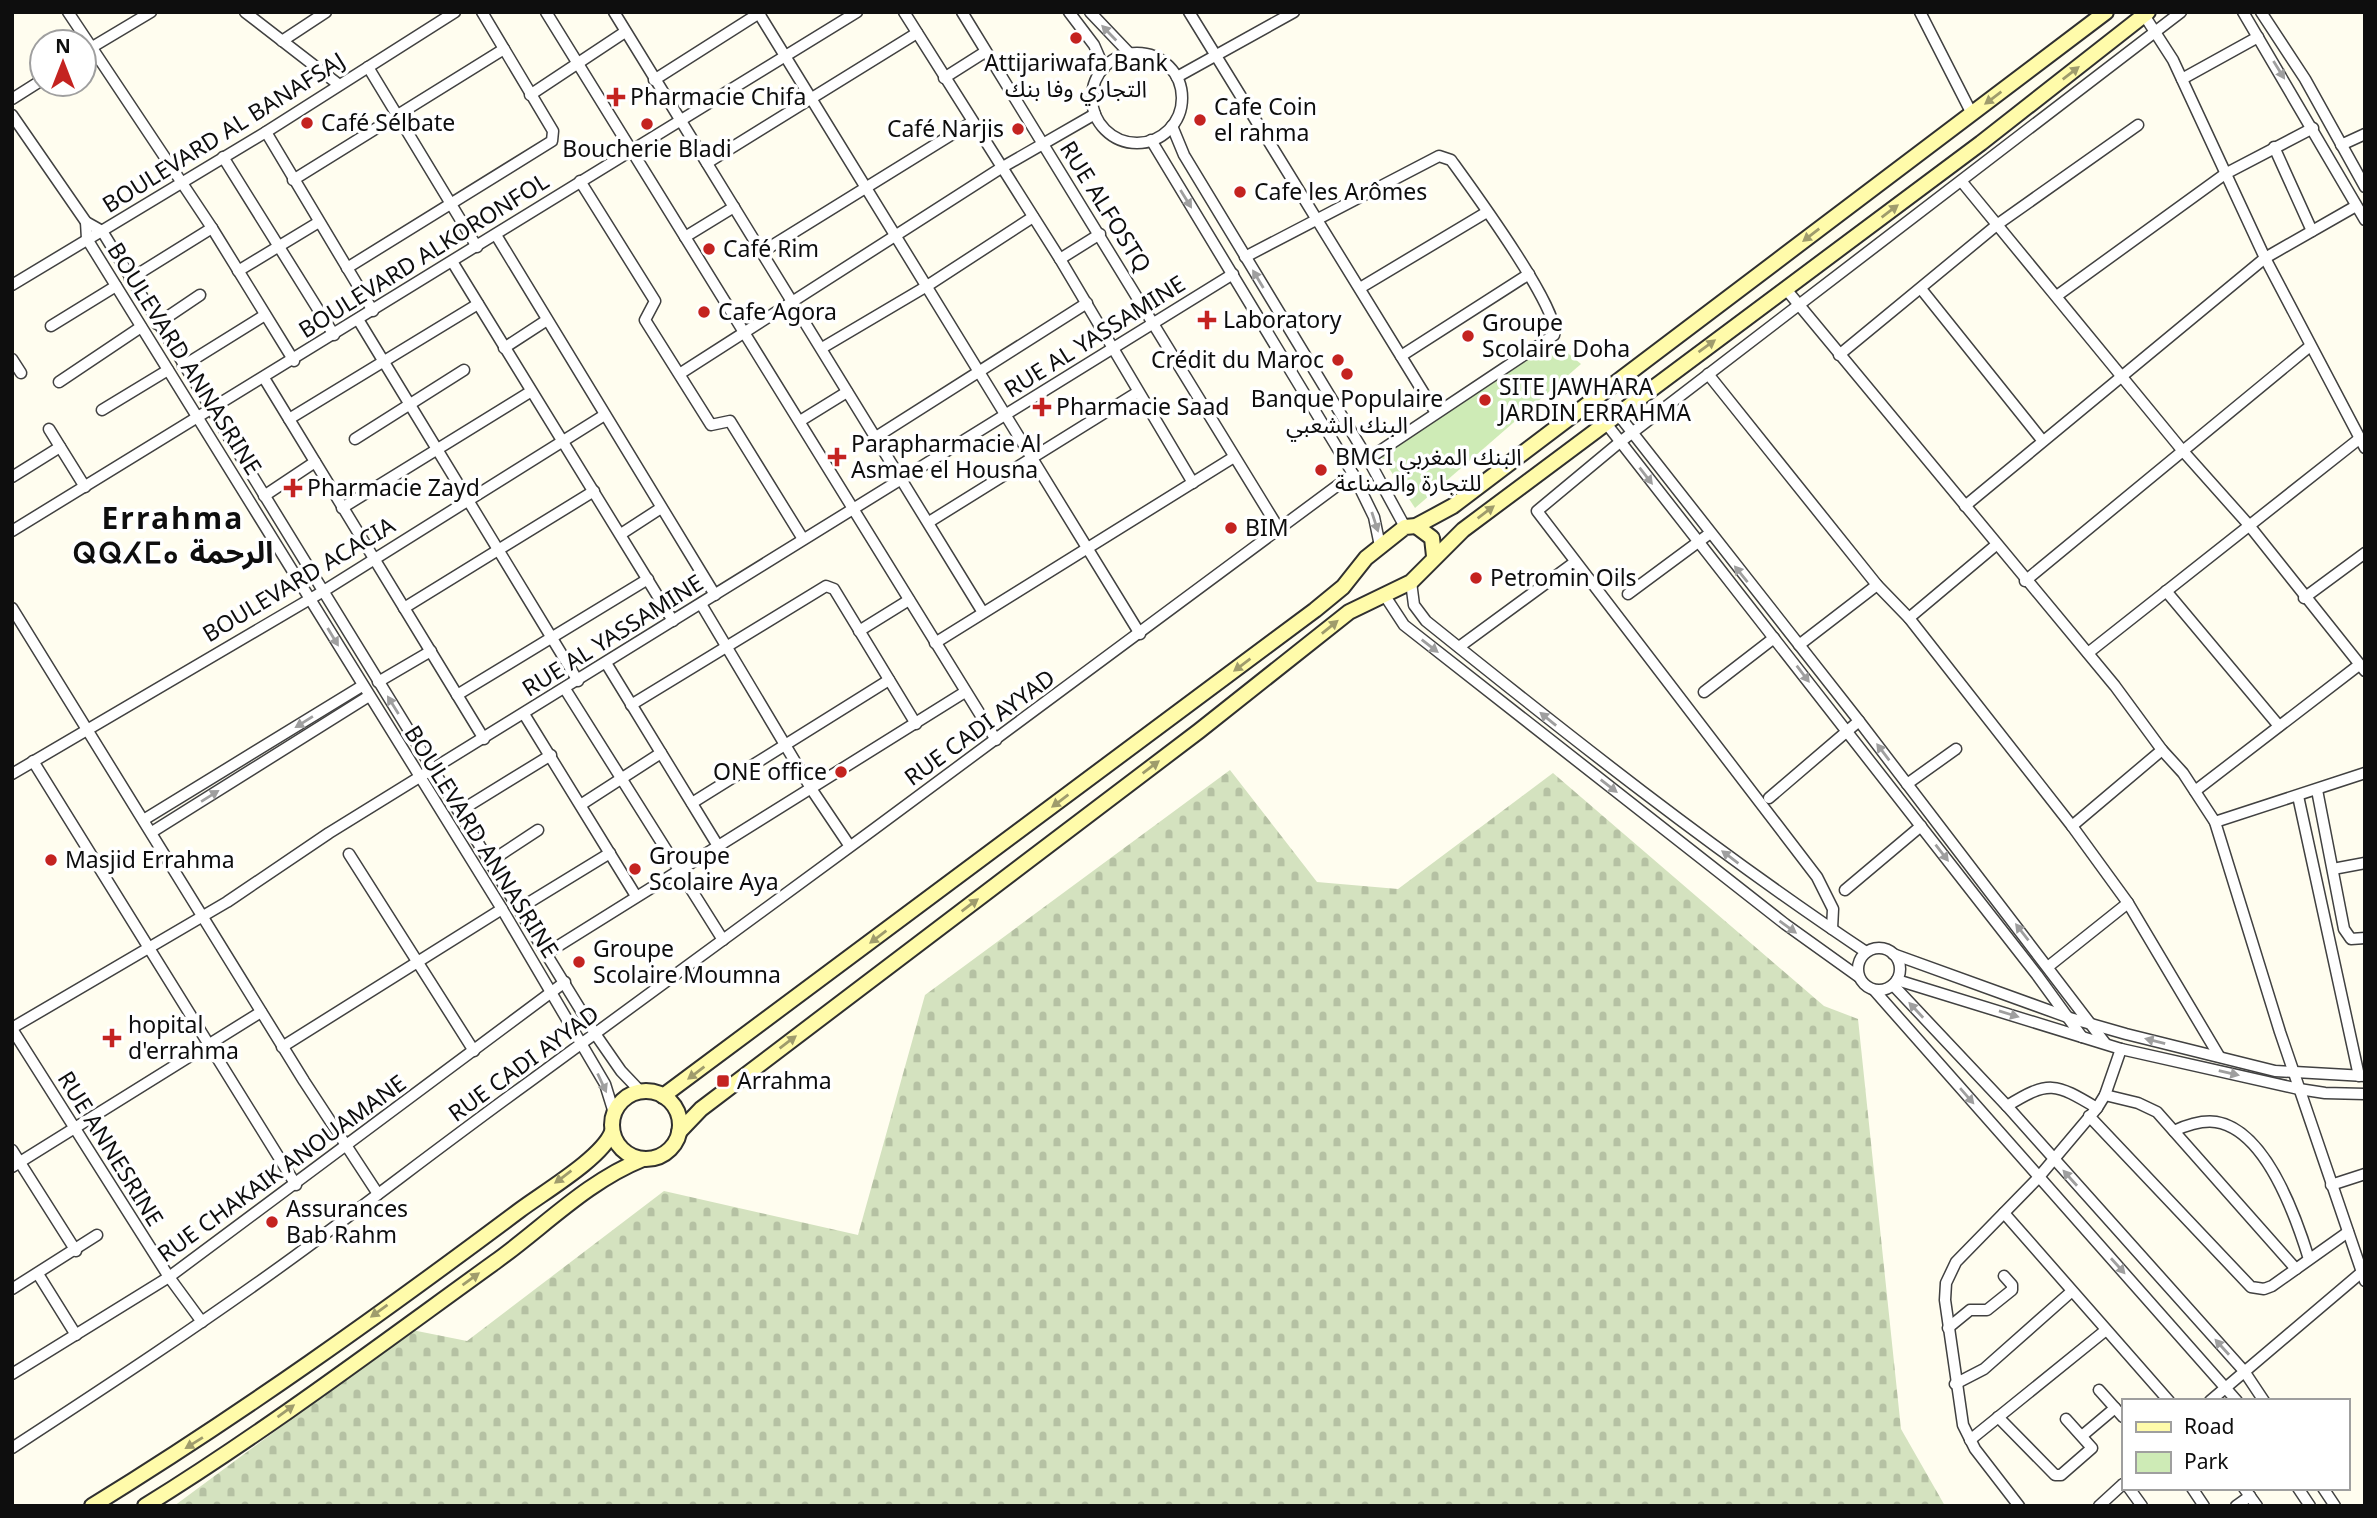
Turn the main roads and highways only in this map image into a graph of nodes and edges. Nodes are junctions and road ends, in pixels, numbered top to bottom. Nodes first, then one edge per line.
1 (2106, 12) edge
2 (2146, 14) edge
3 (1410, 527) junction
4 (1434, 556) junction
5 (1352, 576) junction
6 (1366, 601) junction
7 (663, 1096) junction
8 (612, 1132) junction
9 (679, 1132) junction
10 (643, 1159) junction
11 (92, 1506) edge
12 (145, 1506) edge

1 -> 3 main road
4 -> 2 main road
3 - 4 main road
3 - 5 main road
4 - 6 main road
5 - 6 main road
5 -> 7 main road
9 -> 6 main road
7 - 8 main road
7 - 9 main road
8 - 10 main road
8 -> 11 main road
9 - 10 main road
12 -> 10 main road

